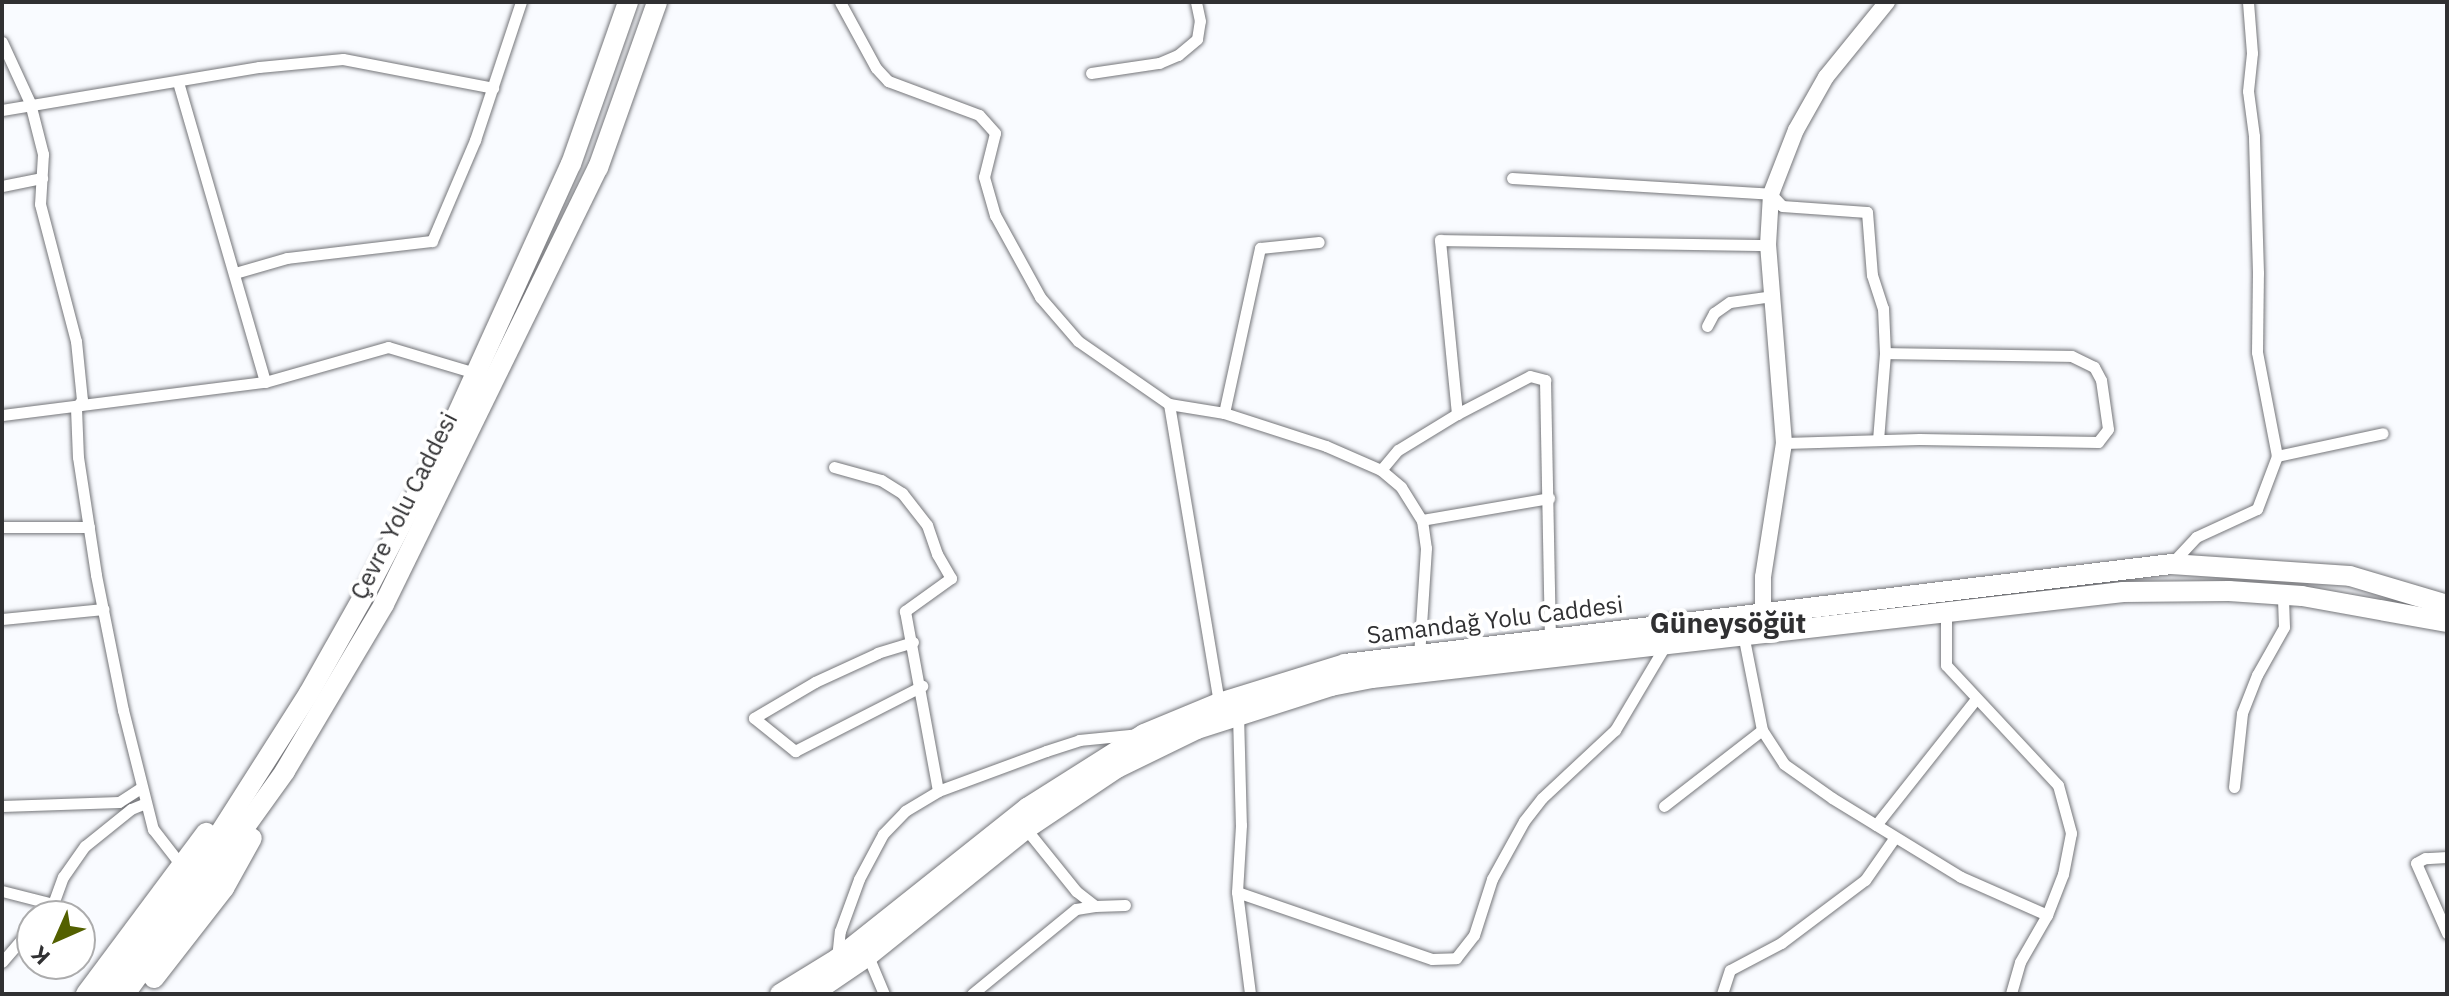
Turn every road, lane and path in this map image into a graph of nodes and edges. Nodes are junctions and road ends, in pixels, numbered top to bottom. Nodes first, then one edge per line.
1 (520, 2) edge
2 (628, 2) edge
3 (657, 2) edge
4 (840, 2) edge
5 (1196, 2) edge
6 (1887, 2) edge
7 (2248, 2) edge
8 (2, 42) edge
9 (1091, 73) dead end
10 (178, 82) junction
11 (493, 88) junction
12 (30, 103) junction
13 (2, 110) edge
14 (42, 178) junction
15 (1512, 178) dead end
16 (2, 186) edge
17 (1771, 194) junction
18 (1319, 242) dead end
19 (1768, 245) junction
20 (235, 273) junction
21 (1772, 296) junction
22 (1707, 326) dead end
23 (1885, 353) junction
24 (475, 373) junction
25 (265, 382) junction
26 (1169, 404) junction
27 (76, 408) junction
28 (1224, 413) junction
29 (1457, 414) junction
30 (2, 415) edge
31 (2383, 433) dead end
32 (1878, 440) junction
33 (1784, 443) junction
34 (2277, 456) junction
35 (834, 467) dead end
36 (1381, 470) junction
37 (1549, 498) junction
38 (1422, 520) junction
39 (2, 527) edge
40 (89, 527) junction
41 (2171, 564) junction
42 (2283, 595) junction
43 (2447, 605) edge
44 (104, 609) junction
45 (1946, 610) junction
46 (1763, 616) junction
47 (2, 619) edge
48 (2447, 622) edge
49 (1743, 634) junction
50 (1550, 639) junction
51 (913, 642) junction
52 (1666, 644) junction
53 (1419, 655) junction
54 (922, 686) junction
55 (1975, 700) junction
56 (1219, 703) junction
57 (1238, 714) junction
58 (1762, 730) junction
59 (1144, 734) junction
60 (267, 759) junction
61 (285, 771) junction
62 (142, 787) junction
63 (2234, 787) dead end
64 (938, 791) junction
65 (146, 803) junction
66 (2, 806) edge
67 (1664, 806) dead end
68 (1876, 825) junction
69 (1026, 829) junction
70 (1895, 837) junction
71 (2447, 857) edge
72 (181, 865) junction
73 (2, 891) edge
74 (1237, 892) junction
75 (37, 900) edge
76 (54, 900) edge
77 (1125, 905) dead end
78 (1095, 906) junction
79 (2047, 915) junction
80 (2447, 933) edge
81 (16, 946) edge
82 (868, 956) junction
83 (837, 959) junction
84 (2, 962) edge
85 (86, 994) edge
86 (107, 994) edge
87 (125, 994) edge
88 (142, 994) edge
89 (780, 994) edge
90 (812, 994) edge
91 (884, 994) edge
92 (972, 994) edge
93 (1250, 994) edge
94 (1722, 994) edge
95 (2011, 994) edge

1 - 11 street
2 - 24 highway, Çevre Yolu Caddesi
3 - 61 highway, Çevre Yolu Caddesi
4 - 26 street
5 - 9 street
6 - 17 street
7 - 34 street
8 - 12 street
10 - 11 street
10 - 12 street
10 - 20 street
11 - 20 street
12 - 13 street
12 - 14 street
14 - 16 street
14 - 27 street
15 - 17 street
17 - 19 street
17 - 23 street
18 - 28 street
19 - 21 street
19 - 29 street
20 - 25 street
21 - 22 street
21 - 33 street
23 - 32 street
23 - 32 street
24 - 25 street
24 - 60 highway, Çevre Yolu Caddesi
25 - 27 street
26 - 28 street
26 - 56 street
27 - 30 street
27 - 40 street
28 - 36 street
29 - 36 street
29 - 37 street
31 - 34 street
32 - 33 street
33 - 46 street
34 - 41 street
35 - 51 street
36 - 38 street
37 - 38 street
37 - 50 street
38 - 53 street
39 - 40 street
40 - 44 street
41 - 43 highway, Samandağ Yolu Caddesi
41 - 46 highway, Samandağ Yolu Caddesi
42 - 45 highway, Samandağ Yolu Caddesi
42 - 48 highway, Samandağ Yolu Caddesi
42 - 63 street
44 - 47 street
44 - 62 street
45 - 49 highway, Samandağ Yolu Caddesi
45 - 55 street
46 - 50 highway, Samandağ Yolu Caddesi
49 - 52 highway, Samandağ Yolu Caddesi
49 - 58 street
50 - 53 highway, Samandağ Yolu Caddesi
51 - 54 street
51 - 54 street
52 - 57 highway, Samandağ Yolu Caddesi
52 - 74 street
53 - 56 highway, Samandağ Yolu Caddesi
54 - 64 street
55 - 68 street
55 - 79 street
56 - 59 highway, Samandağ Yolu Caddesi
57 - 69 highway, Samandağ Yolu Caddesi
57 - 74 street
58 - 67 street
58 - 68 street
59 - 64 street
59 - 83 highway, Samandağ Yolu Caddesi
60 - 72 highway
60 - 86 highway, Çevre Yolu Caddesi
61 - 87 highway, Çevre Yolu Caddesi
61 - 88 highway
62 - 65 street
62 - 66 street
64 - 83 street
65 - 72 street
65 - 76 street
68 - 70 street
69 - 78 street
69 - 82 highway, Samandağ Yolu Caddesi
70 - 79 street
70 - 94 street
71 - 80 street
72 - 85 highway
73 - 75 street
74 - 93 street
77 - 78 street
78 - 92 street
79 - 95 street
81 - 84 street
82 - 90 highway, Samandağ Yolu Caddesi
82 - 91 street
83 - 89 highway, Samandağ Yolu Caddesi

